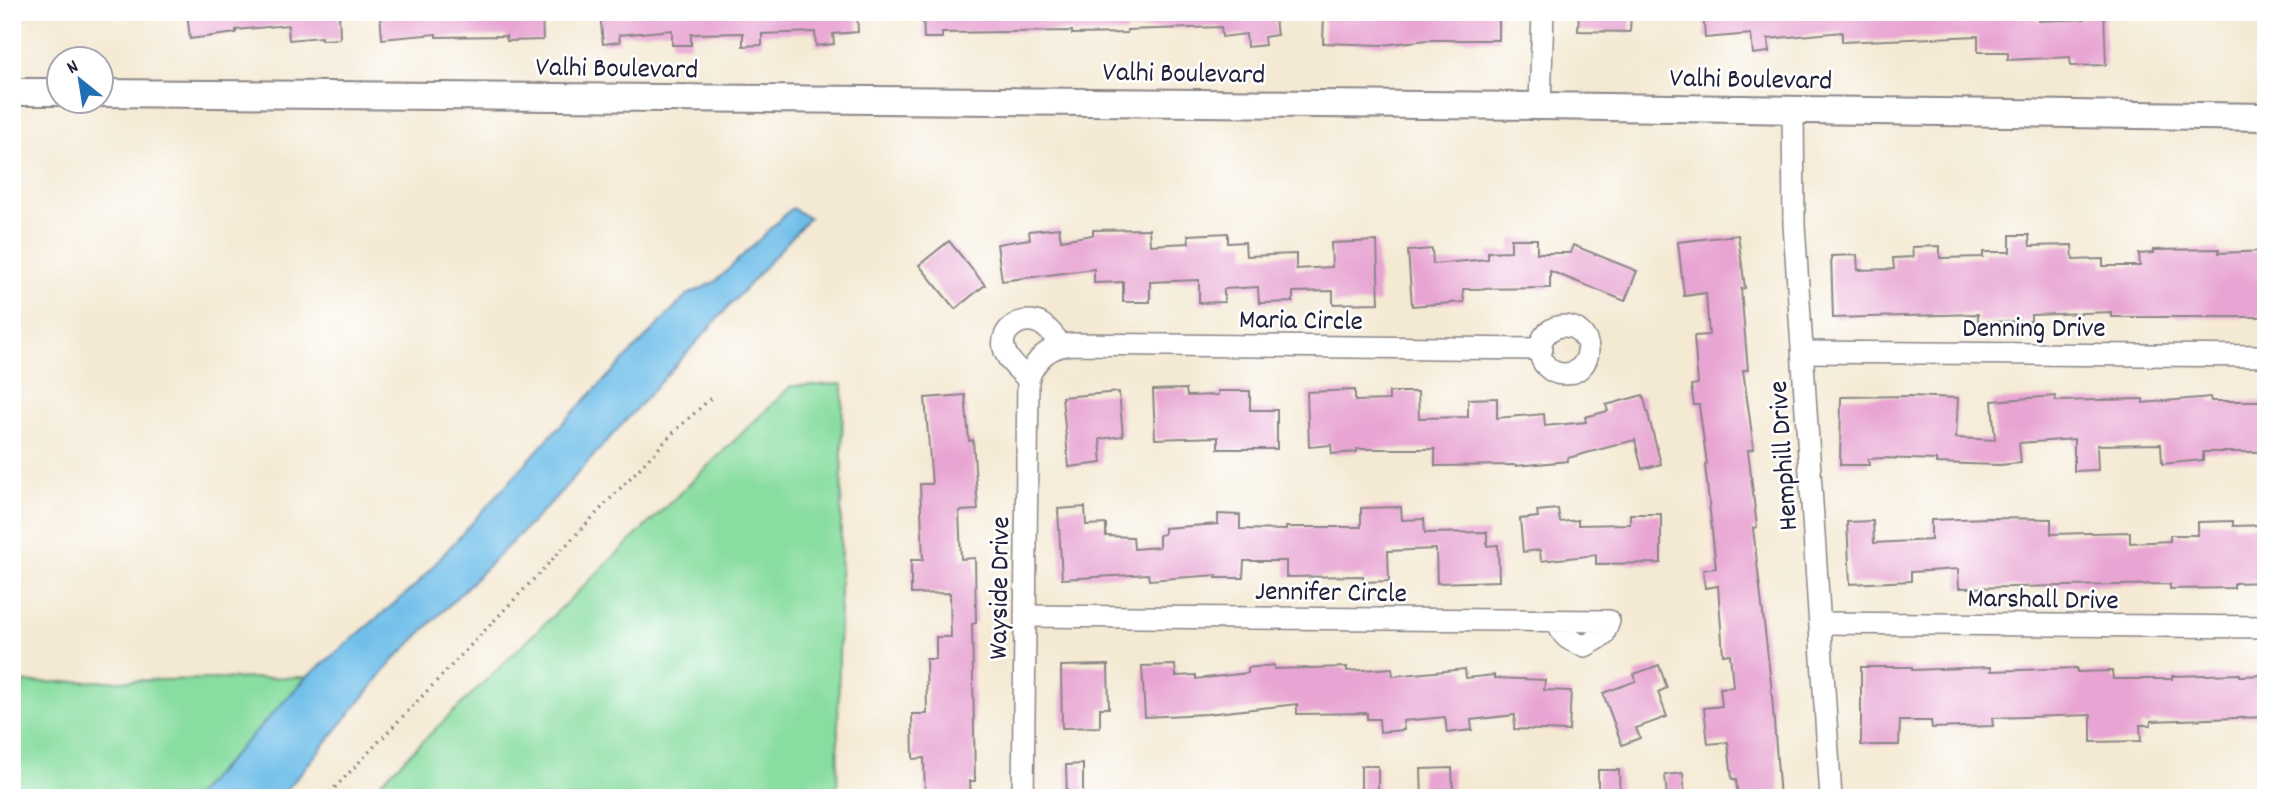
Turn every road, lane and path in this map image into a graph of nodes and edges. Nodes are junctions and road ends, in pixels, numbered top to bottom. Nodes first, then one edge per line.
1 (1544, 12) edge
2 (12, 92) edge
3 (46, 92) edge
4 (116, 93) edge
5 (1540, 106) junction
6 (1793, 110) junction
7 (2266, 117) edge
8 (1060, 345) junction
9 (1542, 349) dead end
10 (1803, 352) junction
11 (2266, 356) edge
12 (1028, 379) junction
13 (711, 398) dead end
14 (1025, 616) junction
15 (1609, 621) dead end
16 (1820, 622) junction
17 (2266, 627) edge
18 (325, 798) edge
19 (1023, 798) edge
20 (1831, 798) edge

1 - 5 street
2 - 3 street
4 - 5 street, Valhi Boulevard
5 - 6 street, Valhi Boulevard
6 - 7 street, Valhi Boulevard
6 - 10 street, Hemphill Drive
8 - 9 street, Maria Circle
8 - 12 street
8 - 12 street
10 - 11 street, Denning Drive
10 - 16 street, Hemphill Drive
12 - 14 street, Wayside Drive
13 - 18 path
14 - 15 street, Jennifer Circle
14 - 19 street, Wayside Drive
16 - 17 street, Marshall Drive
16 - 20 street, Hemphill Drive

